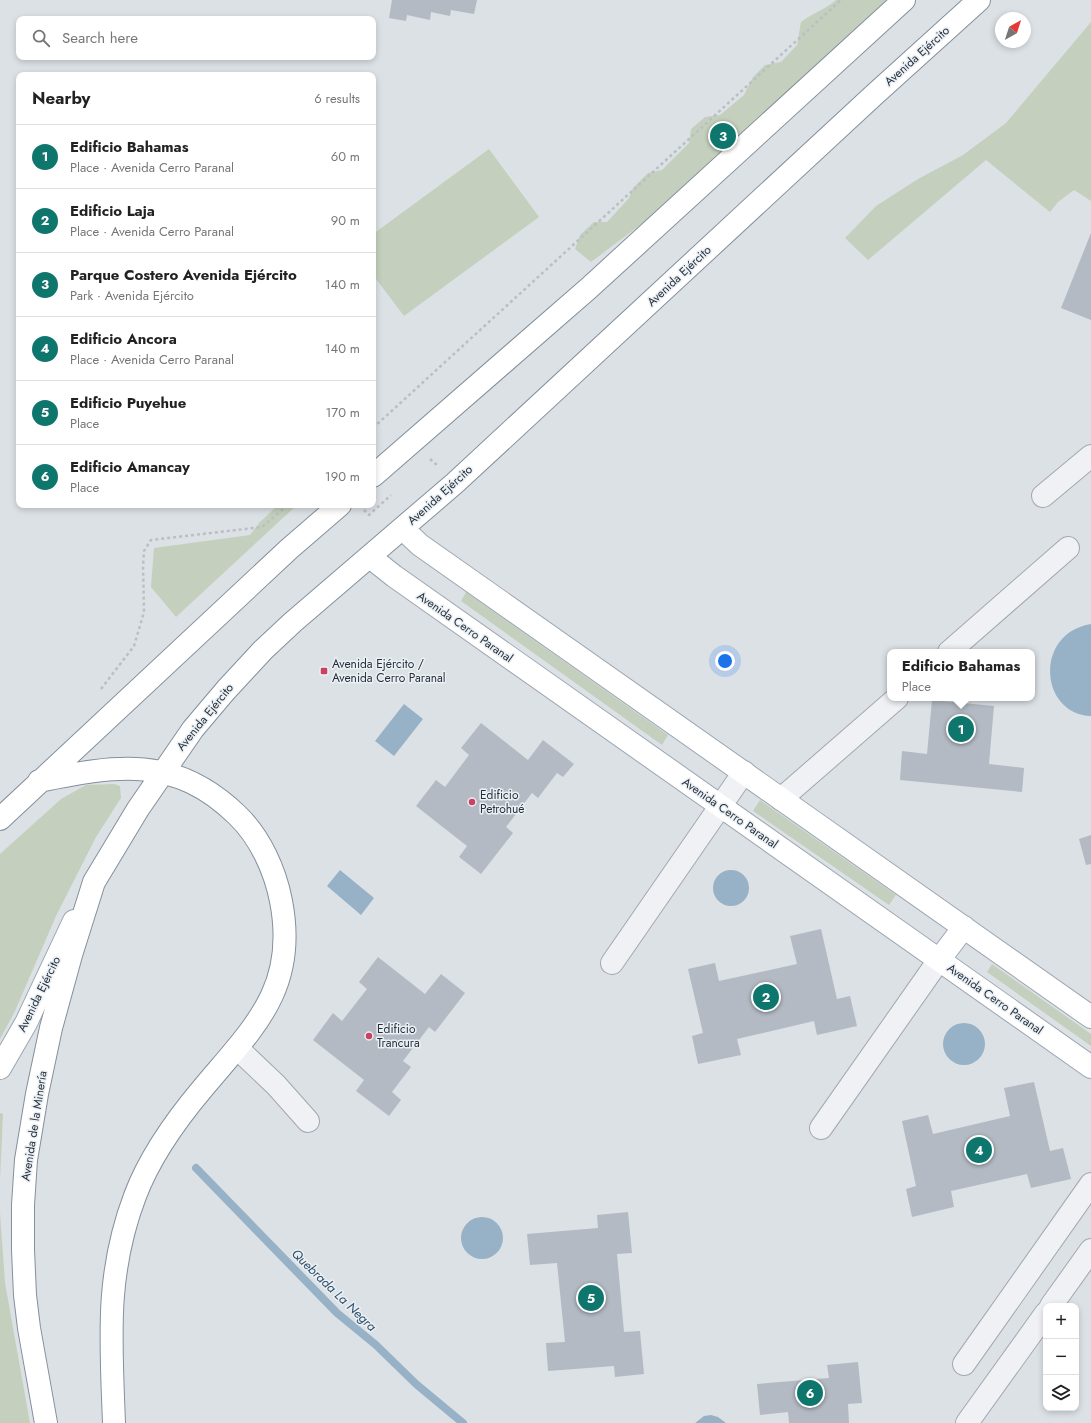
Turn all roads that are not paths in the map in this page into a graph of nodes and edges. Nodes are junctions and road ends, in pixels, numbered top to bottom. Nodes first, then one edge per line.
1 (904, 0) edge
2 (979, 0) edge
3 (1091, 456) edge
4 (376, 473) edge
5 (1044, 496) dead end
6 (337, 508) edge
7 (403, 528) junction
8 (1068, 548) dead end
9 (370, 557) junction
10 (952, 649) edge
11 (894, 701) edge
12 (162, 771) junction
13 (744, 772) junction
14 (39, 781) junction
15 (781, 799) junction
16 (721, 807) junction
17 (0, 819) edge
18 (94, 882) junction
19 (964, 927) junction
20 (939, 960) junction
21 (612, 963) dead end
22 (1091, 1017) edge
23 (237, 1048) junction
24 (1091, 1067) edge
25 (0, 1068) edge
26 (308, 1121) dead end
27 (821, 1128) dead end
28 (1091, 1184) edge
29 (1091, 1250) edge
30 (1053, 1303) edge
31 (1043, 1317) edge
32 (964, 1364) dead end
33 (46, 1423) edge
34 (114, 1423) edge
35 (967, 1423) edge

1 - 4 main road
2 - 7 main road, Avenida Ejército
3 - 5 lane
6 - 14 main road
7 - 9 main road, Avenida Ejército
7 - 13 main road
8 - 10 lane
9 - 12 main road, Avenida Ejército
9 - 16 main road, Avenida Cerro Paranal
11 - 15 lane
12 - 14 main road
12 - 18 main road, Avenida Ejército
12 - 23 main road
13 - 15 main road
13 - 16 lane
14 - 17 main road
15 - 19 main road
16 - 20 main road, Avenida Cerro Paranal
16 - 21 lane
18 - 25 main road, Avenida Ejército
18 - 33 main road, Avenida de la Minería
19 - 20 main road
19 - 22 main road
20 - 24 main road, Avenida Cerro Paranal
20 - 27 lane
23 - 26 lane
23 - 34 main road
28 - 32 lane
29 - 30 lane
31 - 35 lane

